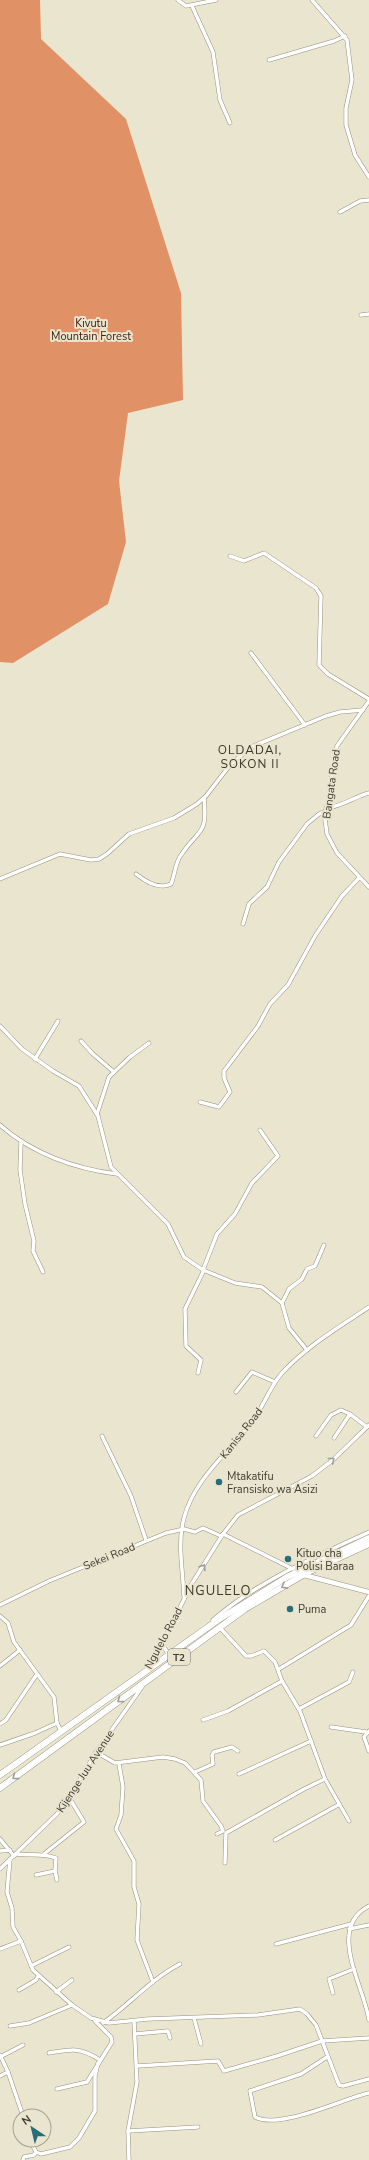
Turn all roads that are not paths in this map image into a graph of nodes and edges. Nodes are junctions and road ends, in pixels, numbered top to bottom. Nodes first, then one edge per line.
1 (178, 0) edge
2 (216, 0) edge
3 (312, 0) edge
4 (192, 6) junction
5 (345, 36) junction
6 (269, 60) dead end
7 (230, 123) dead end
8 (369, 177) edge
9 (369, 200) edge
10 (340, 212) dead end
11 (369, 314) edge
12 (361, 315) dead end
13 (230, 556) dead end
14 (251, 653) dead end
15 (369, 700) edge
16 (363, 710) junction
17 (305, 725) junction
18 (369, 793) edge
19 (204, 798) junction
20 (326, 810) junction
21 (136, 874) dead end
22 (358, 878) junction
23 (0, 879) edge
24 (369, 887) edge
25 (243, 924) dead end
26 (58, 1022) dead end
27 (0, 1026) edge
28 (80, 1041) dead end
29 (149, 1044) dead end
30 (35, 1059) junction
31 (114, 1072) junction
32 (200, 1102) dead end
33 (97, 1114) junction
34 (0, 1125) edge
35 (260, 1130) dead end
36 (21, 1142) junction
37 (117, 1174) junction
38 (324, 1245) dead end
39 (204, 1270) junction
40 (43, 1272) dead end
41 (282, 1303) junction
42 (369, 1307) edge
43 (307, 1350) junction
44 (198, 1373) dead end
45 (275, 1382) junction
46 (236, 1392) dead end
47 (350, 1414) junction
48 (368, 1426) edge
49 (102, 1436) dead end
50 (316, 1436) dead end
51 (334, 1438) dead end
52 (181, 1530) junction
53 (369, 1532) edge
54 (222, 1535) junction
55 (369, 1538) edge
56 (146, 1540) junction
57 (369, 1544) edge
58 (295, 1570) junction
59 (304, 1575) junction
60 (369, 1592) edge
61 (369, 1596) edge
62 (184, 1597) junction
63 (0, 1605) edge
64 (0, 1616) edge
65 (222, 1630) dead end
66 (162, 1644) junction
67 (20, 1650) junction
68 (170, 1655) junction
69 (0, 1666) edge
70 (279, 1669) junction
71 (353, 1672) dead end
72 (37, 1674) junction
73 (143, 1674) junction
74 (282, 1681) junction
75 (145, 1682) junction
76 (299, 1709) junction
77 (80, 1718) junction
78 (203, 1720) dead end
79 (57, 1723) junction
80 (0, 1724) edge
81 (85, 1726) junction
82 (331, 1727) dead end
83 (60, 1732) junction
84 (368, 1732) edge
85 (311, 1741) junction
86 (64, 1742) junction
87 (0, 1745) edge
88 (238, 1751) dead end
89 (369, 1751) edge
90 (96, 1752) junction
91 (119, 1764) junction
92 (195, 1772) junction
93 (239, 1774) dead end
94 (0, 1775) edge
95 (325, 1779) junction
96 (0, 1788) edge
97 (70, 1799) junction
98 (338, 1805) junction
99 (349, 1821) dead end
100 (217, 1834) dead end
101 (0, 1840) edge
102 (275, 1840) dead end
103 (10, 1850) junction
104 (0, 1851) edge
105 (44, 1854) junction
106 (13, 1856) junction
107 (225, 1863) dead end
108 (0, 1869) edge
109 (55, 1871) junction
110 (36, 1875) dead end
111 (57, 1880) dead end
112 (369, 1906) edge
113 (351, 1924) junction
114 (369, 1925) edge
115 (349, 1929) junction
116 (22, 1941) junction
117 (276, 1944) dead end
118 (69, 1947) dead end
119 (0, 1949) edge
120 (180, 1964) dead end
121 (30, 1966) junction
122 (354, 1969) junction
123 (38, 1976) junction
124 (72, 1980) dead end
125 (153, 1982) junction
126 (19, 1990) dead end
127 (56, 1992) junction
128 (333, 1993) dead end
129 (72, 2005) junction
130 (368, 2013) edge
131 (91, 2018) junction
132 (194, 2018) junction
133 (369, 2020) edge
134 (134, 2021) junction
135 (103, 2023) junction
136 (10, 2026) dead end
137 (134, 2034) junction
138 (170, 2038) dead end
139 (369, 2038) edge
140 (322, 2041) junction
141 (201, 2044) dead end
142 (23, 2046) dead end
143 (49, 2053) dead end
144 (1, 2055) edge
145 (327, 2057) junction
146 (99, 2062) junction
147 (137, 2066) junction
148 (8, 2072) junction
149 (0, 2076) edge
150 (369, 2079) edge
151 (57, 2089) dead end
152 (369, 2093) edge
153 (20, 2108) edge
154 (198, 2127) dead end
155 (128, 2131) junction
156 (34, 2148) edge
157 (36, 2152) junction
158 (23, 2160) edge
159 (129, 2160) edge

1 - 4 street
2 - 4 street
3 - 5 street
4 - 7 street
5 - 6 street
5 - 8 street
9 - 10 street
11 - 12 street
13 - 15 street
14 - 17 street
15 - 16 street, Bangata Road
16 - 17 street
16 - 20 street, Bangata Road
17 - 19 street
18 - 20 street
19 - 21 street
19 - 23 street
20 - 22 street, Bangata Road
20 - 25 street
22 - 24 street, Bangata Road
22 - 32 street
26 - 30 street
27 - 30 street
28 - 31 street
29 - 31 street
30 - 33 street
31 - 33 street
33 - 37 street
34 - 36 street
35 - 39 street
36 - 37 street
36 - 40 street
37 - 39 street
38 - 41 street
39 - 41 street
39 - 44 street
41 - 43 street
42 - 43 street, Kanisa Road
43 - 45 street, Kanisa Road
45 - 46 street
45 - 52 street, Kanisa Road
47 - 48 street
47 - 50 street
47 - 51 street
54 -> 48 street, Ngulelo Road
49 - 56 street
52 - 54 street, Sekei Road
52 - 56 street, Sekei Road
52 - 62 street, Kanisa Road
53 - 58 street
54 - 58 street, Sekei Road
62 -> 54 street, Ngulelo Road
55 - 58 highway, T2
56 - 63 street, Sekei Road
57 - 59 highway, T2
58 - 68 highway, T2
59 - 60 street
59 -> 75 highway, T2
61 - 70 street
62 - 66 street, Ngulelo Road
64 - 67 street
65 - 70 street
66 - 68 street
66 - 73 street, Ngulelo Road
67 - 69 street
67 - 72 street
68 - 73 highway, T2
70 - 74 street
71 - 76 street
72 - 79 street
72 - 80 street
73 - 77 highway, T2
74 - 76 street
74 - 78 street
75 -> 81 highway, T2
75 - 90 street, Kijenge Juu Avenue
76 - 85 street
77 - 81 highway
77 - 83 highway, T2
79 - 83 street
79 - 87 street
81 - 86 highway, T2
82 - 84 street
83 - 86 highway
83 - 94 highway, T2
84 - 89 street
85 - 93 street
85 - 95 street
86 -> 96 highway, T2
88 - 92 street
90 - 91 street
90 - 97 street, Kijenge Juu Avenue
91 - 92 street
91 - 125 street
92 - 100 street
95 - 98 street
95 - 107 street
97 - 105 street
97 - 106 street, Kijenge Juu Avenue
98 - 99 street
98 - 102 street
101 - 103 street
103 - 104 street
103 - 106 street
105 - 106 street
105 - 109 street
106 - 108 street, Kijenge Juu Avenue
106 - 116 street
109 - 110 street
109 - 111 street
112 - 113 street
113 - 115 street
113 - 117 street
114 - 115 street
115 - 122 street
116 - 119 street
116 - 121 street
118 - 121 street
120 - 125 street
121 - 123 street
122 - 128 street
122 - 130 street
123 - 126 street
123 - 127 street
124 - 127 street
125 - 135 street
127 - 129 street
129 - 131 street
129 - 136 street
130 - 133 street
131 - 135 street
131 - 146 street
132 - 134 street
132 - 140 street
132 - 141 street
134 - 135 street
134 - 137 street
137 - 138 street
137 - 147 street
139 - 140 street
140 - 145 street
140 - 147 street
142 - 144 street
143 - 146 street
144 - 148 street
145 - 150 street
145 - 152 street
146 - 151 street
146 - 157 street
147 - 155 street
148 - 149 street
148 - 153 street
154 - 155 street
155 - 159 street
156 - 157 street
157 - 158 street

